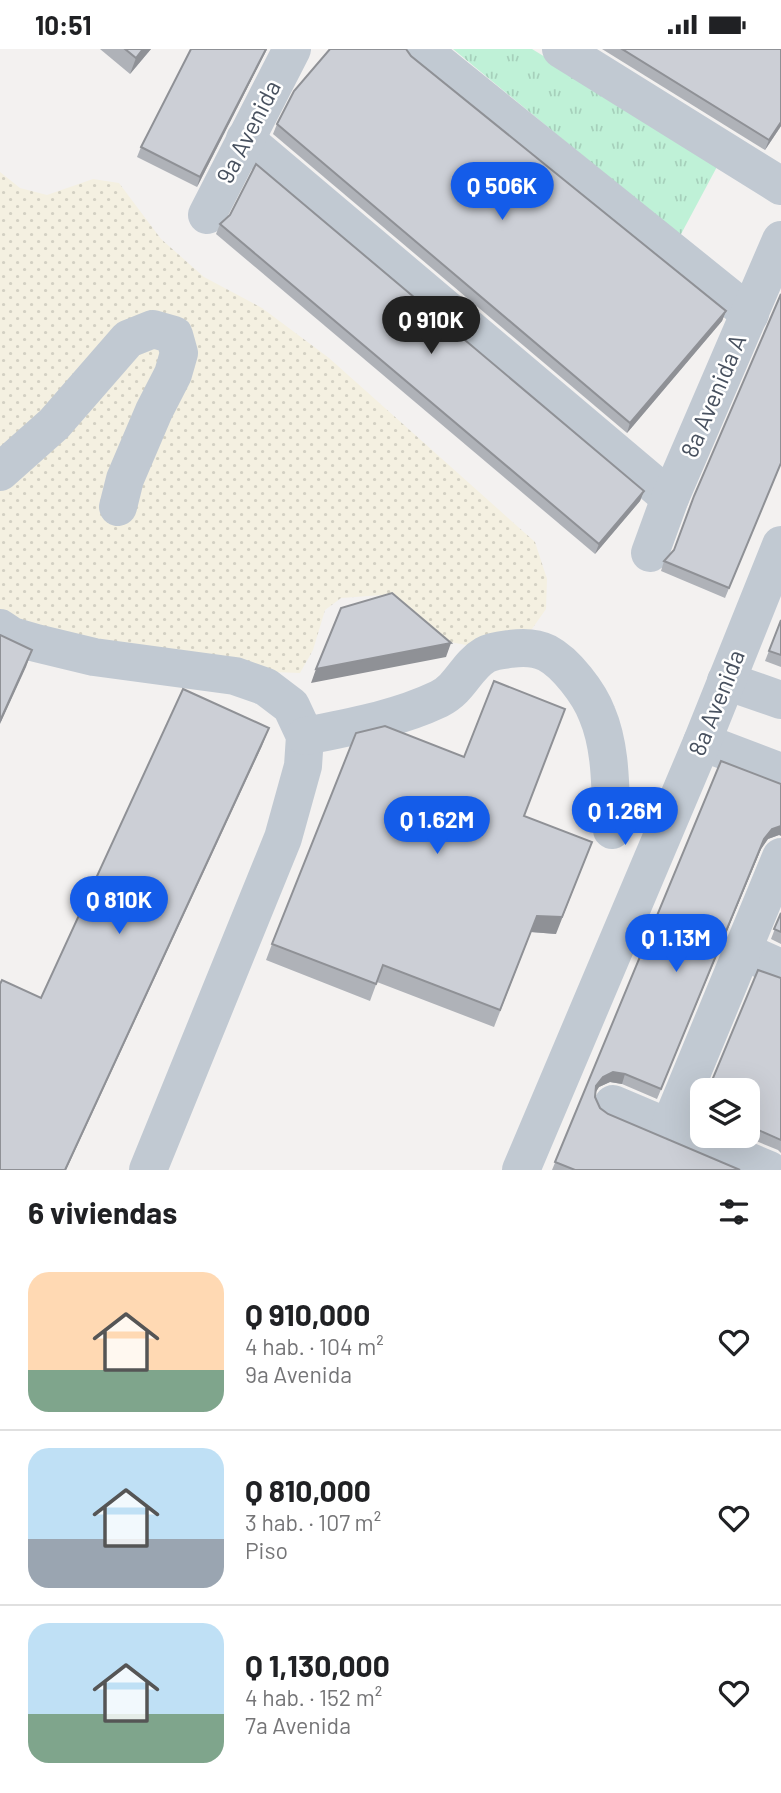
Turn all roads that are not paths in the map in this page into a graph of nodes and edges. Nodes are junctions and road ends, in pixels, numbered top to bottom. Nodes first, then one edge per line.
1 (292, 49) edge
2 (421, 49) edge
3 (561, 49) edge
4 (245, 139) junction
5 (781, 185) edge
6 (207, 215) dead end
7 (781, 240) edge
8 (750, 314) junction
9 (0, 472) edge
10 (670, 498) junction
11 (118, 507) dead end
12 (781, 545) edge
13 (650, 553) dead end
14 (0, 628) edge
15 (726, 681) junction
16 (781, 700) edge
17 (305, 736) junction
18 (702, 741) junction
19 (781, 772) edge
20 (612, 830) dead end
21 (781, 857) edge
22 (743, 951) junction
23 (781, 968) edge
24 (612, 1104) dead end
25 (669, 1128) junction
26 (148, 1170) edge
27 (521, 1170) edge
28 (769, 1170) edge

1 - 4 street, 9a Avenida
2 - 8 street
3 - 5 street
4 - 6 street, 9a Avenida
4 - 10 street
7 - 8 street, 8a Avenida A
8 - 10 street, 8a Avenida A
9 - 11 street
10 - 13 street, 8a Avenida A
12 - 15 street, 8a Avenida
14 - 17 street
15 - 16 street
15 - 18 street, 8a Avenida
17 - 20 street
17 - 26 street
18 - 19 street
18 - 27 street, 8a Avenida
21 - 22 street
22 - 23 street
22 - 25 street
24 - 25 street
25 - 28 street

